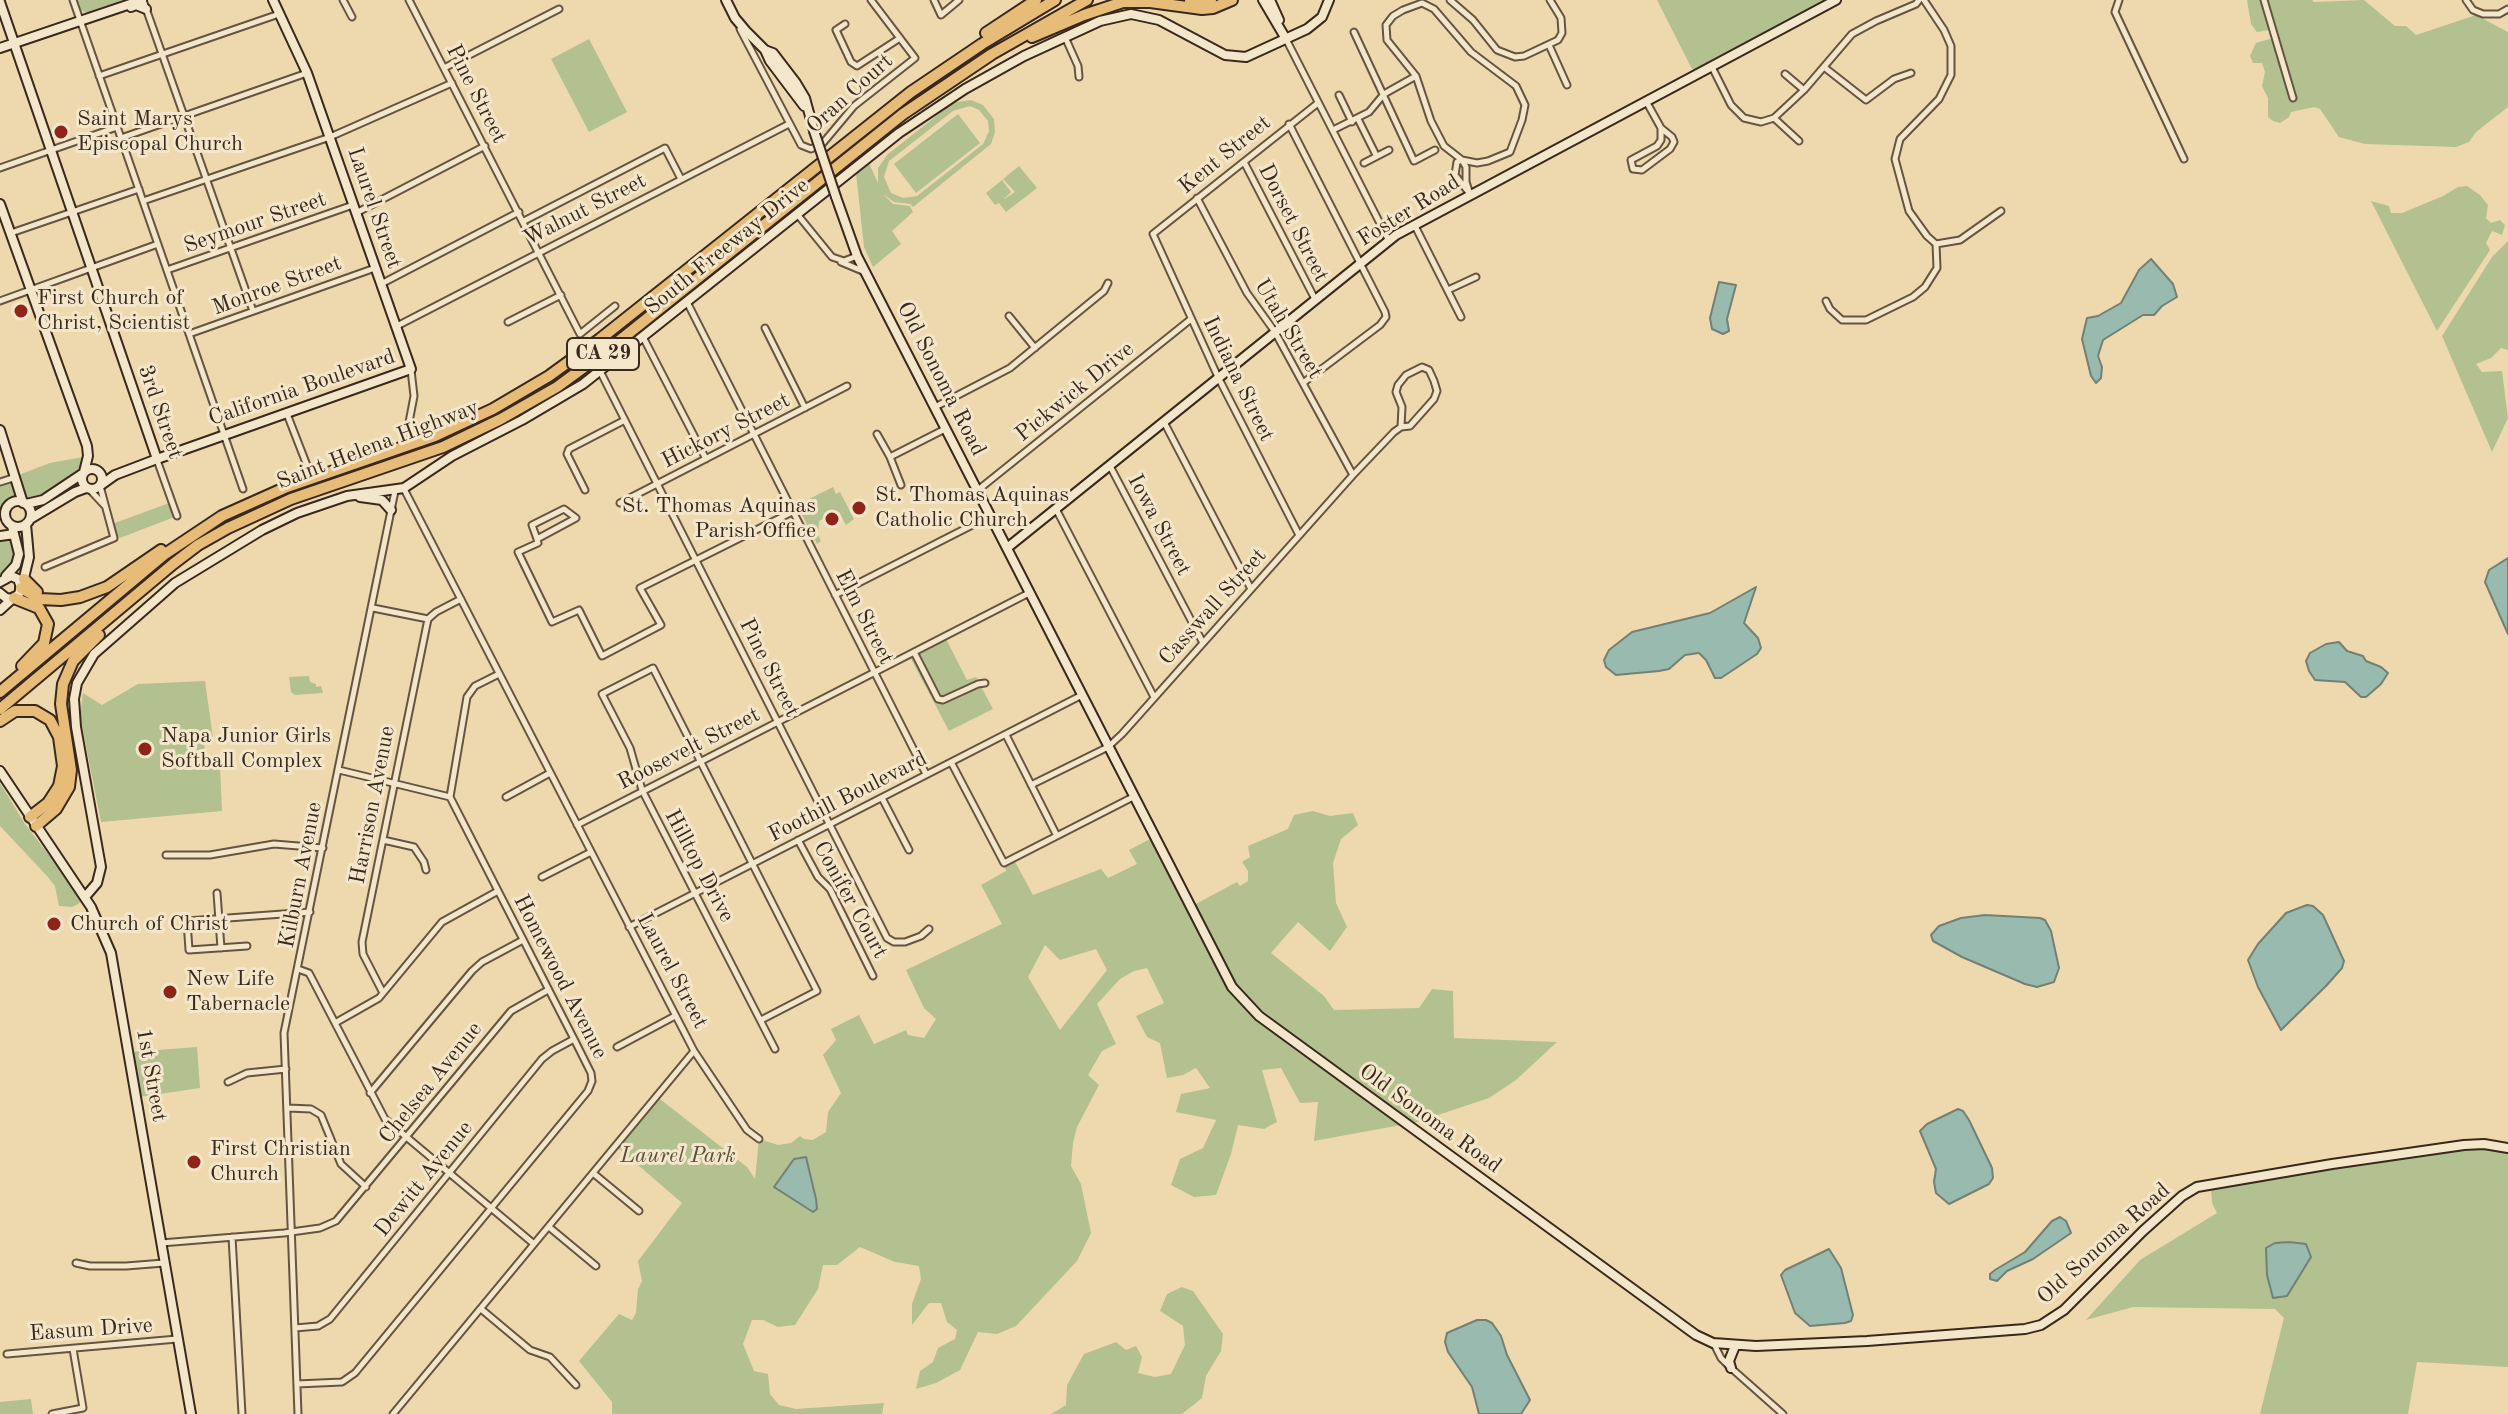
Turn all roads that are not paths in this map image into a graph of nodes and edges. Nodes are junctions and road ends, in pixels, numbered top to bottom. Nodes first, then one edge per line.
1 (73, 0) edge
2 (273, 0) edge
3 (343, 0) edge
4 (409, 0) edge
5 (726, 0) edge
6 (871, 0) edge
7 (934, 0) edge
8 (959, 0) edge
9 (1036, 0) edge
10 (1055, 0) edge
11 (1087, 0) edge
12 (1190, 0) edge
13 (1211, 0) edge
14 (1232, 0) edge
15 (1263, 0) edge
16 (1270, 0) edge
17 (1329, 0) edge
18 (1450, 0) edge
19 (1550, 0) edge
20 (1836, 0) edge
21 (1921, 0) edge
22 (2119, 0) edge
23 (2264, 0) edge
24 (2466, 0) edge
25 (0, 2) edge
26 (144, 3) edge
27 (559, 9) dead end
28 (2508, 9) edge
29 (280, 14) junction
30 (352, 17) dead end
31 (735, 18) junction
32 (80, 21) junction
33 (845, 24) dead end
34 (1354, 32) dead end
35 (1065, 36) junction
36 (900, 38) junction
37 (1286, 39) junction
38 (14, 43) junction
39 (1549, 45) junction
40 (0, 48) edge
41 (163, 56) junction
42 (983, 60) junction
43 (780, 66) junction
44 (1712, 67) junction
45 (1824, 67) junction
46 (444, 68) junction
47 (307, 73) junction
48 (1911, 73) dead end
49 (1785, 74) dead end
50 (99, 76) junction
51 (1416, 76) junction
52 (1079, 77) dead end
53 (929, 80) junction
54 (452, 83) junction
55 (1567, 85) dead end
56 (770, 87) junction
57 (1804, 90) junction
58 (1384, 94) junction
59 (1339, 95) dead end
60 (2293, 98) dead end
61 (1646, 101) junction
62 (1318, 103) junction
63 (185, 117) junction
64 (1774, 118) junction
65 (1355, 120) junction
66 (789, 124) junction
67 (1289, 124) junction
68 (117, 127) junction
69 (1661, 128) junction
70 (1333, 130) junction
71 (330, 137) junction
72 (121, 138) junction
73 (1799, 141) dead end
74 (485, 146) junction
75 (805, 148) joint
76 (51, 150) junction
77 (1389, 150) dead end
78 (1435, 150) dead end
79 (1376, 155) junction
80 (2184, 159) dead end
81 (1462, 160) junction
82 (1244, 162) junction
83 (1364, 163) dead end
84 (0, 168) edge
85 (207, 179) junction
86 (681, 179) junction
87 (139, 189) junction
88 (1470, 194) junction
89 (1197, 198) junction
90 (143, 201) junction
91 (0, 204) edge
92 (354, 209) junction
93 (2001, 211) dead end
94 (72, 212) junction
95 (519, 212) junction
96 (797, 214) junction
97 (524, 221) junction
98 (1414, 225) junction
99 (10, 233) junction
100 (1153, 234) joint
101 (1389, 241) junction
102 (158, 244) junction
103 (1936, 244) junction
104 (231, 249) junction
105 (540, 252) junction
106 (857, 256) junction
107 (837, 260) junction
108 (1360, 262) junction
109 (375, 268) junction
110 (92, 269) junction
111 (167, 270) junction
112 (865, 272) junction
113 (1476, 277) dead end
114 (1108, 283) dead end
115 (381, 284) junction
116 (1448, 290) junction
117 (30, 291) junction
118 (561, 295) junction
119 (1315, 299) junction
120 (0, 301) edge
121 (1826, 301) dead end
122 (687, 302) junction
123 (615, 306) dead end
124 (253, 311) junction
125 (1009, 316) dead end
126 (1461, 317) dead end
127 (1191, 319) junction
128 (508, 322) dead end
129 (397, 326) junction
130 (765, 328) dead end
131 (1275, 332) junction
132 (189, 334) junction
133 (643, 337) junction
134 (1035, 348) junction
135 (411, 369) junction
136 (600, 371) junction
137 (1218, 377) junction
138 (1303, 383) junction
139 (847, 386) dead end
140 (805, 408) junction
141 (934, 408) junction
142 (286, 413) junction
143 (625, 420) junction
144 (1164, 421) junction
145 (1401, 427) junction
146 (946, 429) junction
147 (0, 430) edge
148 (407, 433) dead end
149 (754, 434) junction
150 (877, 434) dead end
151 (224, 435) junction
152 (890, 457) junction
153 (157, 459) junction
154 (706, 459) junction
155 (1109, 465) junction
156 (308, 468) dead end
157 (100, 472) junction
158 (84, 473) junction
159 (115, 475) junction
160 (1353, 475) junction
161 (13, 478) junction
162 (0, 482) edge
163 (658, 484) junction
164 (100, 485) junction
165 (901, 485) dead end
166 (88, 489) junction
167 (243, 489) dead end
168 (400, 490) junction
169 (585, 490) dead end
170 (978, 490) junction
171 (347, 496) junction
172 (254, 500) junction
173 (24, 503) junction
174 (620, 503) dead end
175 (105, 507) junction
176 (1056, 508) junction
177 (391, 510) junction
178 (792, 512) junction
179 (2, 516) edge
180 (177, 516) dead end
181 (991, 516) junction
182 (28, 521) junction
183 (12, 528) junction
184 (0, 529) edge
185 (1299, 535) junction
186 (0, 536) edge
187 (537, 539) junction
188 (1007, 548) junction
189 (696, 559) junction
190 (173, 564) junction
191 (45, 567) dead end
192 (2, 580) edge
193 (1251, 589) junction
194 (19, 590) junction
195 (0, 593) edge
196 (1029, 593) junction
197 (835, 595) junction
198 (461, 599) junction
199 (373, 608) junction
200 (0, 610) edge
201 (428, 619) junction
202 (1203, 643) junction
203 (914, 652) junction
204 (874, 673) junction
205 (499, 674) junction
206 (985, 683) dead end
207 (0, 686) edge
208 (0, 692) edge
209 (1082, 695) junction
210 (1154, 697) junction
211 (0, 709) edge
212 (0, 721) edge
213 (778, 722) junction
214 (1006, 735) junction
215 (1108, 747) junction
216 (701, 762) junction
217 (951, 762) junction
218 (339, 770) junction
219 (0, 771) edge
220 (550, 773) junction
221 (926, 774) junction
222 (394, 782) junction
223 (1031, 785) junction
224 (642, 790) junction
225 (450, 797) junction
226 (506, 797) dead end
227 (1133, 797) junction
228 (882, 798) junction
229 (33, 822) junction
230 (831, 824) junction
231 (577, 825) junction
232 (1057, 836) junction
233 (383, 840) junction
234 (798, 840) junction
235 (323, 848) junction
236 (909, 850) dead end
237 (591, 852) junction
238 (166, 855) dead end
239 (753, 863) junction
240 (426, 870) dead end
241 (542, 877) dead end
242 (498, 891) junction
243 (695, 892) junction
244 (217, 893) dead end
245 (85, 897) junction
246 (310, 912) junction
247 (219, 919) junction
248 (629, 927) junction
249 (929, 929) dead end
250 (523, 940) junction
251 (247, 946) dead end
252 (221, 948) junction
253 (298, 969) junction
254 (873, 976) dead end
255 (548, 990) junction
256 (383, 993) junction
257 (675, 1016) junction
258 (761, 1020) junction
259 (335, 1023) junction
260 (574, 1039) junction
261 (617, 1047) dead end
262 (775, 1049) dead end
263 (694, 1051) junction
264 (286, 1069) junction
265 (228, 1082) dead end
266 (370, 1093) junction
267 (288, 1108) junction
268 (406, 1139) junction
269 (759, 1139) dead end
270 (2508, 1148) edge
271 (593, 1173) junction
272 (448, 1174) junction
273 (366, 1187) junction
274 (491, 1209) junction
275 (639, 1211) dead end
276 (549, 1227) junction
277 (291, 1230) junction
278 (232, 1237) junction
279 (162, 1242) junction
280 (534, 1244) junction
281 (76, 1263) dead end
282 (165, 1263) junction
283 (596, 1266) dead end
284 (481, 1309) junction
285 (295, 1328) junction
286 (177, 1339) junction
287 (1713, 1343) junction
288 (1735, 1346) junction
289 (73, 1349) junction
290 (7, 1354) dead end
291 (1731, 1368) junction
292 (297, 1384) junction
293 (576, 1385) dead end
294 (52, 1414) edge
295 (191, 1414) edge
296 (242, 1414) edge
297 (298, 1414) edge
298 (393, 1414) edge
299 (1783, 1414) edge

1 - 32 street
2 - 29 main road, Laurel Street
3 - 30 street
4 - 46 street, Pine Street
5 - 31 main road, Old Sonoma Road
6 - 36 street
7 - 8 street
9 - 53 highway
10 - 53 highway, Saint Helena Highway / CA 29
11 - 42 highway, Saint Helena Highway / CA 29
12 - 13 highway
14 - 42 highway
15 - 37 main road
16 - 37 main road
17 - 37 main road, South Freeway Drive
18 - 39 street
19 - 39 street
20 - 44 main road, Foster Road
21 - 45 street
21 - 103 street
22 - 80 street
23 - 60 street
24 - 28 street
25 - 38 main road, 3rd Street
26 - 32 main road
26 - 41 street
27 - 46 street
29 - 41 street
29 - 47 main road, Laurel Street
31 - 43 main road, Old Sonoma Road
31 - 56 street, Old Sonoma Road
32 - 38 main road
32 - 50 street
33 - 36 street
34 - 58 street
35 - 37 main road, South Freeway Drive
35 - 52 street
35 - 96 main road, South Freeway Drive
36 - 75 street, Oran Court
37 - 62 street
38 - 40 main road
38 - 76 main road, 3rd Street
39 - 55 street
41 - 50 street
41 - 63 street
42 - 190 highway, Saint Helena Highway / CA 29
43 - 56 street
43 - 106 main road, Old Sonoma Road, bridge
44 - 61 main road, Foster Road
44 - 64 street
45 - 48 street
45 - 57 street
46 - 54 street, Pine Street
47 - 63 street
47 - 71 main road, Laurel Street
49 - 57 street
50 - 68 street
51 - 58 street
51 - 81 street
51 - 81 street
53 - 172 highway, Saint Helena Highway / CA 29
54 - 71 street
54 - 74 street, Pine Street
56 - 66 street, Old Sonoma Road
57 - 64 street
58 - 65 street
58 - 78 street
59 - 65 street
61 - 69 street
61 - 88 main road, Foster Road
62 - 67 street, Kent Street
62 - 70 street
63 - 72 street
63 - 85 street
64 - 73 street
65 - 70 street
65 - 79 street
66 - 75 street, Old Sonoma Road
66 - 86 street, Walnut Street
67 - 82 street, Kent Street
67 - 108 street
68 - 72 street
68 - 76 street
69 - 69 street
70 - 101 street
71 - 85 street
71 - 92 main road, Laurel Street
72 - 87 street
74 - 92 street, Seymour Street
74 - 95 street, Pine Street
76 - 84 street
76 - 94 main road, 3rd Street
77 - 79 street
79 - 83 street
81 - 88 street
81 - 88 street
82 - 89 street, Kent Street
82 - 119 street, Dorset Street
85 - 90 street
85 - 104 street
86 - 97 street
86 - 105 street, Walnut Street
87 - 90 street
87 - 94 street
88 - 98 main road, Foster Road
89 - 100 street, Kent Street
89 - 131 street, Utah Street
90 - 102 street
91 - 99 main road
92 - 104 street, Seymour Street
92 - 109 main road, Laurel Street
93 - 103 street
94 - 99 street
94 - 110 main road, 3rd Street
95 - 97 street, Pine Street
95 - 115 street
96 - 107 street
96 - 122 main road, South Freeway Drive
97 - 105 street, Pine Street
98 - 101 main road, Foster Road
98 - 116 street
99 - 117 main road
100 - 127 street, Indiana Street
101 - 108 main road, Foster Road
102 - 110 street, Seymour Street
102 - 111 street
103 - 121 street
104 - 111 street, Seymour Street
104 - 124 street
105 - 118 street, Pine Street
105 - 129 street, Walnut Street
106 - 107 street
106 - 112 main road, Old Sonoma Road
107 - 112 street
108 - 119 main road, Foster Road
108 - 138 street
109 - 115 main road, Laurel Street
109 - 124 street, Monroe Street
110 - 117 street, Seymour Street
110 - 153 main road, 3rd Street
111 - 132 street
112 - 141 main road, Old Sonoma Road
113 - 116 street
114 - 134 street
115 - 129 main road, Laurel Street
116 - 126 street
117 - 120 street, Seymour Street
117 - 158 main road
118 - 123 street, Pine Street
118 - 128 street
119 - 131 main road, Foster Road
122 - 133 main road, South Freeway Drive
122 - 149 street, Elm Street
124 - 132 street, Monroe Street
125 - 134 street
127 - 137 street, Indiana Street
127 - 170 street, Pickwick Drive
129 - 135 main road, Laurel Street
130 - 140 street
131 - 137 main road, Foster Road
131 - 138 street, Utah Street
132 - 151 street
133 - 136 main road, South Freeway Drive
133 - 154 street
134 - 141 street
135 - 142 main road, California Boulevard
135 - 148 street, Laurel Street
136 - 143 street, Pine Street
136 - 168 main road, South Freeway Drive
137 - 144 main road, Foster Road
137 - 185 street, Indiana Street
138 - 160 street, Utah Street
139 - 140 street, Hickory Street
140 - 149 street, Hickory Street
141 - 146 main road, Old Sonoma Road
142 - 151 main road, California Boulevard
142 - 156 street
143 - 163 street, Pine Street
143 - 169 street
144 - 155 main road, Foster Road
144 - 193 street
145 - 145 street, Casswall Street
145 - 160 street, Casswall Street
146 - 152 street
146 - 170 main road, Old Sonoma Road
147 - 161 main road
149 - 154 street, Hickory Street
149 - 178 street, Elm Street
150 - 152 street
151 - 153 main road, California Boulevard
151 - 167 street
152 - 165 street
153 - 159 main road, California Boulevard
153 - 180 street, 3rd Street
154 - 163 street, Hickory Street
155 - 176 main road, Foster Road
155 - 202 street, Iowa Street
157 - 158 main road
157 - 159 main road
157 - 164 main road
158 - 166 main road
158 - 173 main road
159 - 164 main road, California Boulevard
160 - 185 street, Casswall Street
161 - 162 street
161 - 173 main road
163 - 174 street, Hickory Street
163 - 189 street, Pine Street
164 - 166 main road
164 - 175 street
166 - 175 street
166 - 182 main road
168 - 171 main road, South Freeway Drive
168 - 177 street, Kilburn Avenue
168 - 198 street, Laurel Street
170 - 181 main road, Old Sonoma Road
171 - 177 main road
171 - 245 main road, South Freeway Drive
172 - 194 highway
172 - 208 highway, Saint Helena Highway / CA 29
173 - 179 main road
173 - 182 main road
175 - 191 street
176 - 188 main road, Foster Road
176 - 210 street
177 - 199 street, Kilburn Avenue
178 - 189 street
178 - 197 street, Elm Street
179 - 183 main road
181 - 188 main road, Old Sonoma Road
181 - 197 street
182 - 183 main road
182 - 194 main road
183 - 184 main road
183 - 186 main road
183 - 192 main road
185 - 193 street, Casswall Street
187 - 187 street
187 - 189 street
188 - 196 main road, Old Sonoma Road
189 - 213 street, Pine Street
190 - 211 highway, Saint Helena Highway / CA 29
190 - 229 highway
192 - 194 main road
193 - 202 street, Casswall Street
194 - 195 main road
194 - 200 main road
194 - 207 highway
196 - 203 street, Roosevelt Street
196 - 209 main road, Old Sonoma Road
197 - 204 street, Elm Street
198 - 201 street
198 - 205 street, Laurel Street
199 - 201 street
199 - 218 street, Kilburn Avenue
201 - 222 street, Harrison Avenue
202 - 210 street, Casswall Street
203 - 204 street, Roosevelt Street
203 - 206 street
204 - 213 street, Roosevelt Street
204 - 221 street, Elm Street
205 - 220 street, Laurel Street
205 - 225 street
209 - 214 street, Foothill Boulevard
209 - 215 main road, Old Sonoma Road
210 - 215 street, Casswall Street
212 - 229 highway
213 - 216 street, Roosevelt Street
213 - 230 street, Pine Street
214 - 217 street, Foothill Boulevard
214 - 223 street
215 - 223 street, Casswall Street
215 - 227 main road, Old Sonoma Road
216 - 224 street, Roosevelt Street
216 - 224 street, Hilltop Drive
216 - 239 street
217 - 221 street, Foothill Boulevard
217 - 232 street
218 - 222 street
218 - 235 street, Kilburn Avenue
219 - 229 main road, 1st Street
220 - 226 street
220 - 231 street, Laurel Street
221 - 228 street, Foothill Boulevard
222 - 225 street
222 - 233 street, Harrison Avenue
223 - 232 street
224 - 231 street, Roosevelt Street
224 - 243 street, Hilltop Drive
225 - 242 street, Homewood Avenue
227 - 232 street
227 - 287 main road, Old Sonoma Road
228 - 230 street, Foothill Boulevard
228 - 236 street
229 - 245 main road, 1st Street
230 - 234 street, Foothill Boulevard
230 - 249 street, Pine Street
231 - 237 street, Laurel Street
233 - 240 street
233 - 256 street, Harrison Avenue
234 - 239 street, Foothill Boulevard
234 - 254 street, Conifer Court
235 - 238 street
235 - 246 street, Kilburn Avenue
237 - 241 street
237 - 248 street, Laurel Street
239 - 243 street, Foothill Boulevard
239 - 258 street
242 - 250 street, Homewood Avenue
242 - 256 street
243 - 248 street, Foothill Boulevard
243 - 258 street, Hilltop Drive
244 - 247 street
245 - 279 main road, 1st Street
246 - 247 street
246 - 253 street, Kilburn Avenue
247 - 252 street
247 - 252 street
248 - 257 street, Laurel Street
250 - 255 street, Homewood Avenue
250 - 266 street
251 - 252 street
253 - 259 street
253 - 264 street, Kilburn Avenue
255 - 260 street, Homewood Avenue
255 - 268 street, Chelsea Avenue
256 - 259 street
257 - 261 street
257 - 263 street, Laurel Street
258 - 262 street, Hilltop Drive
259 - 266 street
260 - 272 street, Dewitt Avenue
260 - 274 street, Homewood Avenue
263 - 269 street
263 - 271 street, Laurel Street
264 - 265 street
264 - 267 street, Kilburn Avenue
266 - 268 street
267 - 273 street
267 - 277 street, Kilburn Avenue
268 - 272 street
268 - 273 street, Chelsea Avenue
270 - 288 main road, Old Sonoma Road
271 - 275 street
271 - 276 street, Laurel Street
272 - 274 street
272 - 285 street, Dewitt Avenue
273 - 277 street, Chelsea Avenue
274 - 280 street
274 - 292 street, Homewood Avenue
276 - 280 street, Laurel Street
276 - 283 street
277 - 278 street, Chelsea Avenue
277 - 285 street, Kilburn Avenue
278 - 279 street, Chelsea Avenue
278 - 296 street
279 - 282 main road, 1st Street
280 - 284 street, Laurel Street
281 - 282 street
282 - 286 main road, 1st Street
284 - 293 street
284 - 298 street, Laurel Street
285 - 292 street, Kilburn Avenue
286 - 289 street, Easum Drive
286 - 295 main road, 1st Street
287 - 288 main road, Old Sonoma Road
287 - 291 street
288 - 291 main road
289 - 290 street, Easum Drive
289 - 294 street
291 - 299 street
292 - 297 street, Kilburn Avenue

